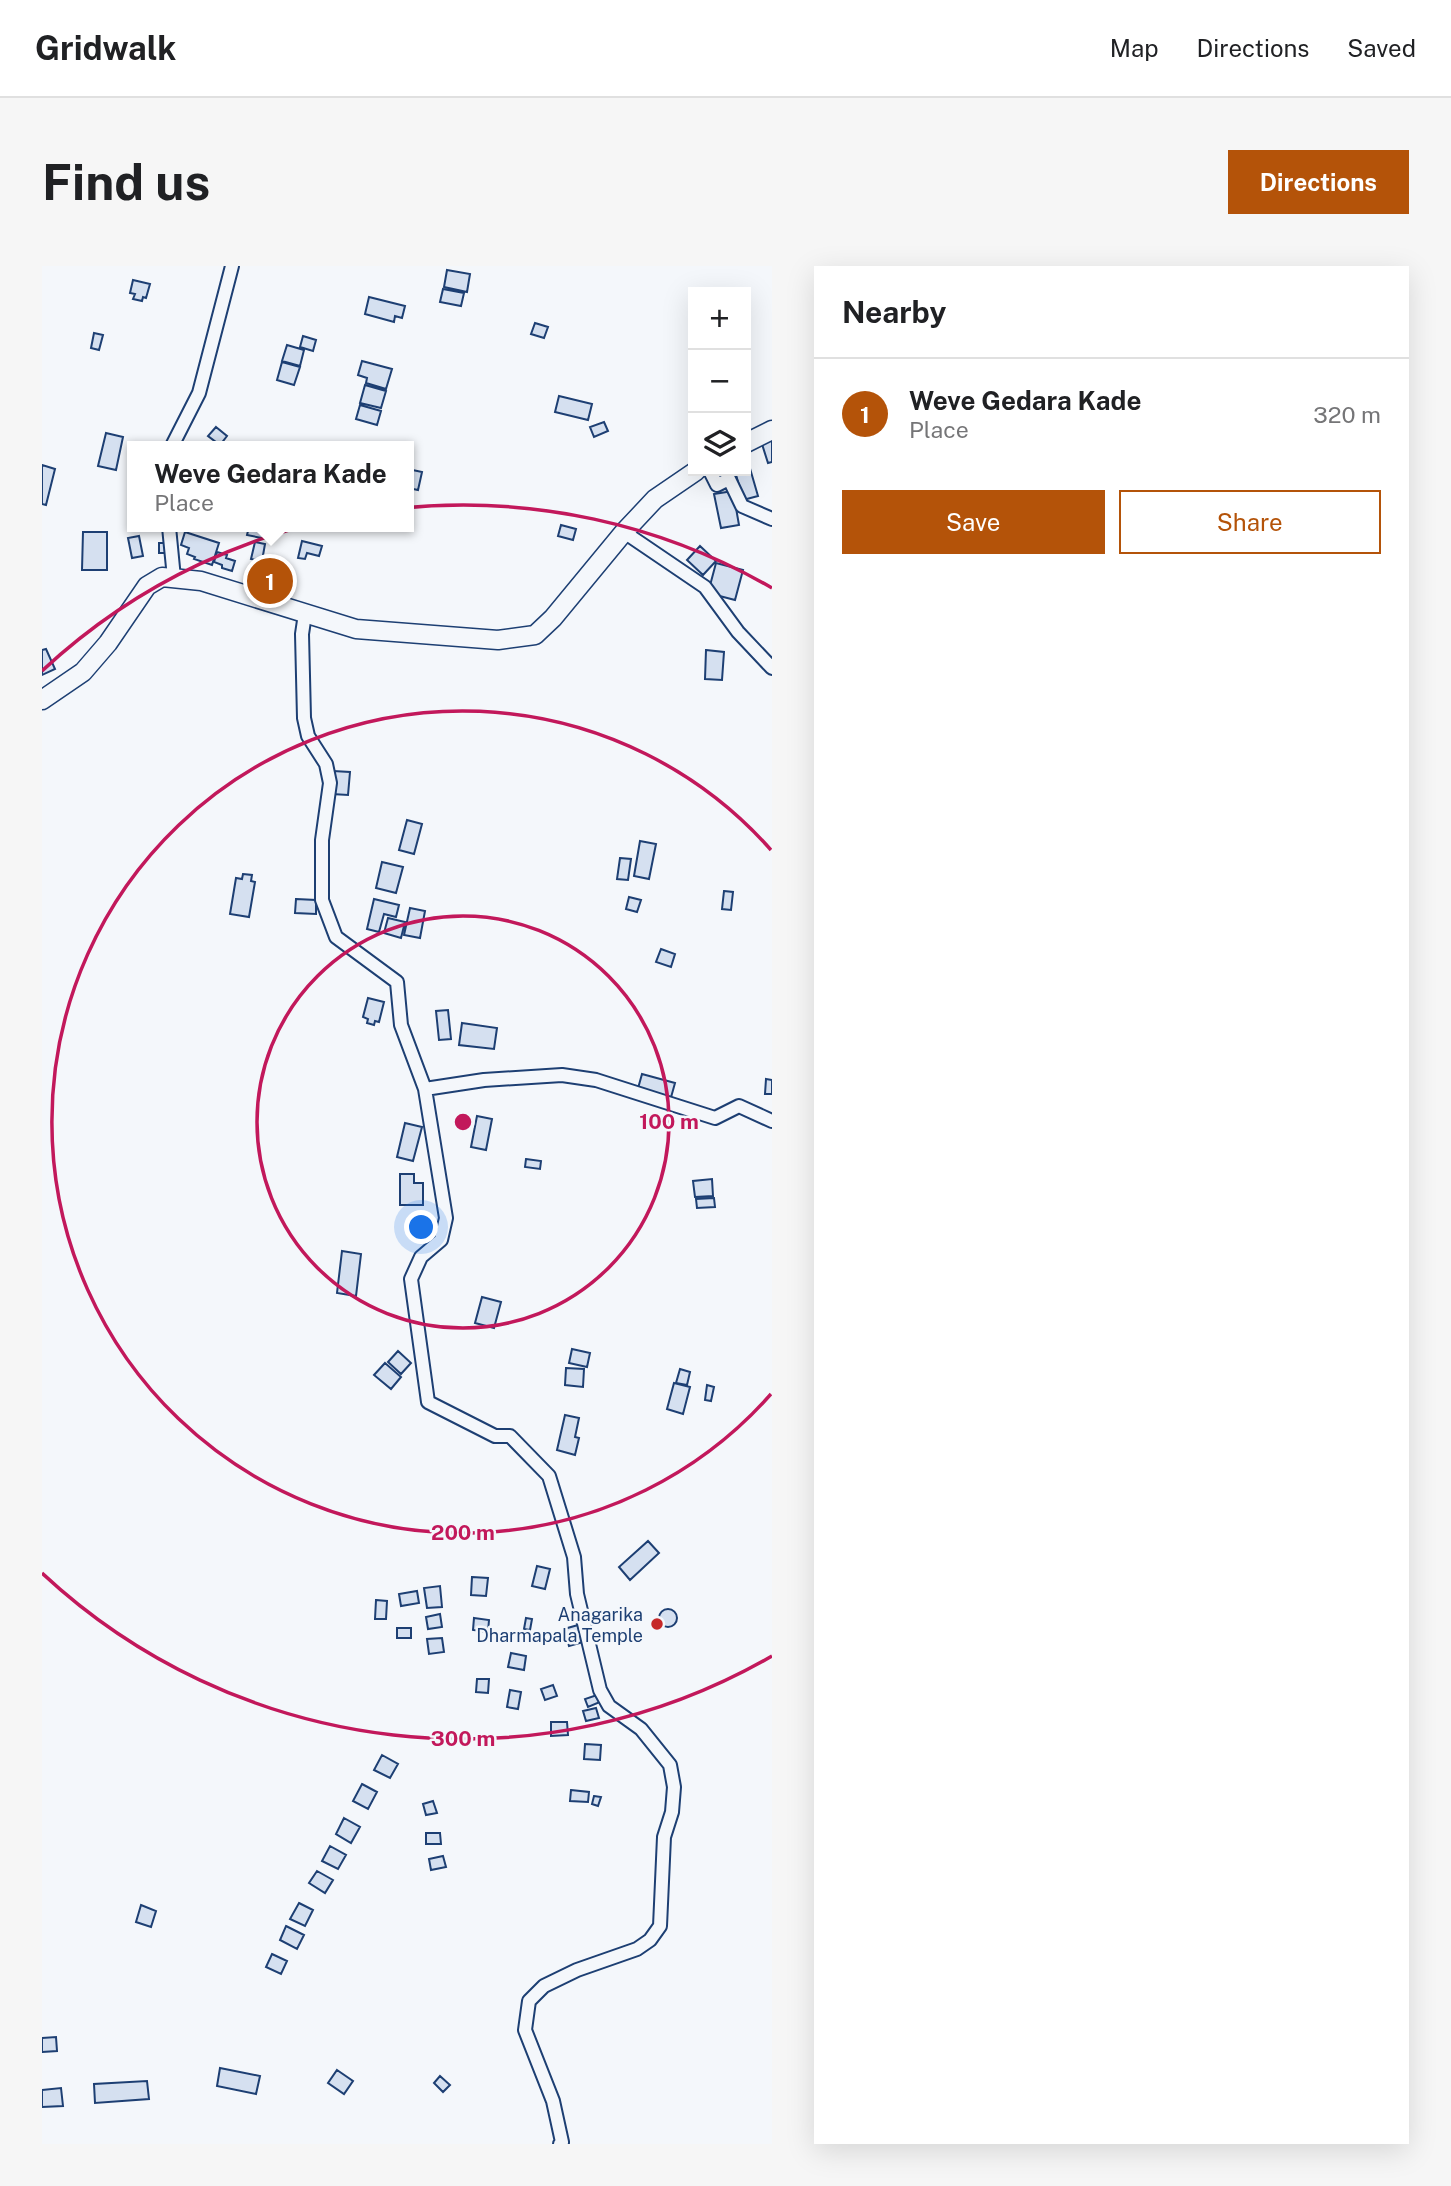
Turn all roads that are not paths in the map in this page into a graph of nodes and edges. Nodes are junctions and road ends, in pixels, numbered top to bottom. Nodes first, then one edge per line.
1 (232, 266) edge
2 (772, 430) edge
3 (751, 440) edge
4 (175, 441) edge
5 (689, 476) edge
6 (712, 476) edge
7 (772, 519) edge
8 (170, 532) edge
9 (624, 532) junction
10 (174, 578) junction
11 (305, 614) junction
12 (772, 668) edge
13 (42, 700) edge
14 (425, 1088) junction
15 (772, 1121) edge
16 (560, 2144) edge

1 - 4 street
2 - 3 main road
5 - 9 main road
6 - 7 street
8 - 10 street
9 - 11 main road
9 - 12 street
10 - 11 main road
10 - 13 main road
11 - 14 street
14 - 15 street
14 - 16 street

